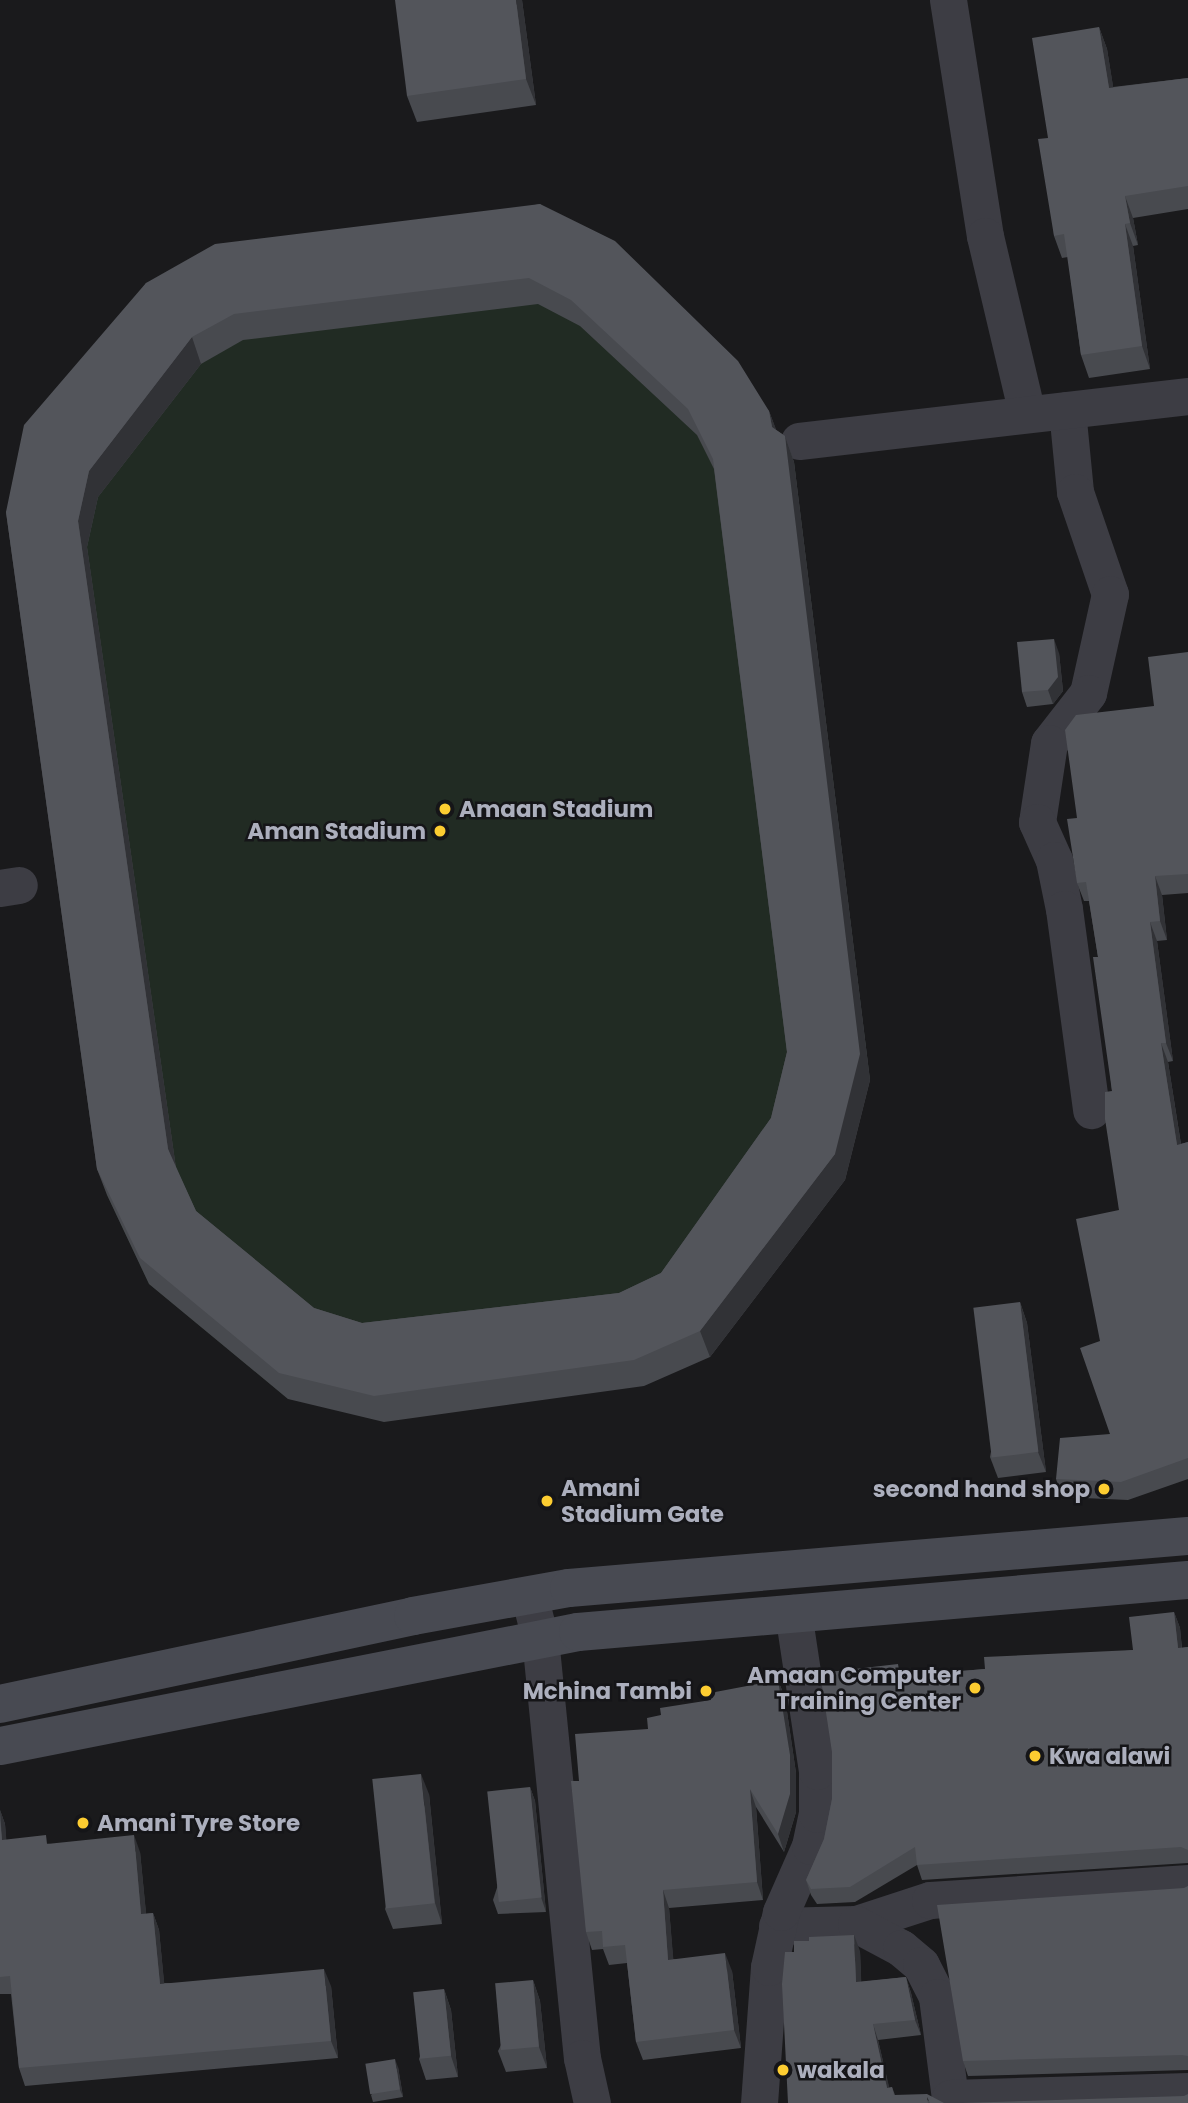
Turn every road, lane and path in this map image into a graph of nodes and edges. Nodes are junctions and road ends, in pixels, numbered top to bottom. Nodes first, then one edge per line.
1 (948, 0) edge
2 (1188, 396) edge
3 (1067, 410) junction
4 (1027, 414) junction
5 (799, 441) dead end
6 (1091, 1110) dead end
7 (1188, 1536) edge
8 (1188, 1580) edge
9 (529, 1595) junction
10 (793, 1613) junction
11 (540, 1639) junction
12 (0, 1704) edge
13 (0, 1746) edge
14 (1188, 1883) edge
15 (856, 1924) junction
16 (777, 1926) junction
17 (1188, 2091) edge
18 (592, 2103) edge
19 (759, 2103) edge

1 - 4 street
2 - 3 street
3 - 4 street
3 - 6 street
4 - 5 street
7 - 9 main road
8 - 10 main road
9 - 11 street
9 - 12 main road
10 - 11 main road
10 - 16 street
11 - 13 main road
11 - 18 street
14 - 15 street
15 - 16 street
15 - 17 street
16 - 19 street

